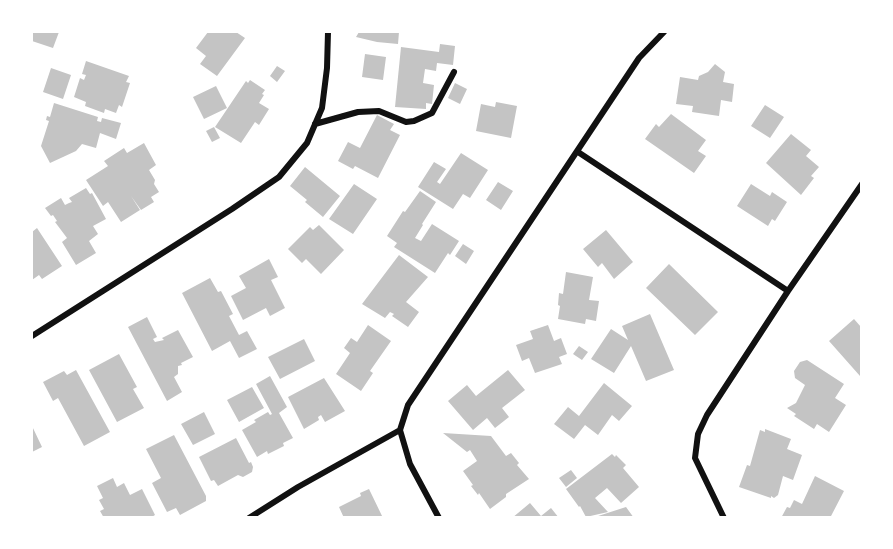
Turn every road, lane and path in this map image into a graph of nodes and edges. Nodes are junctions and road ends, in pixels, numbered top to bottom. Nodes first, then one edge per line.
1 (328, 32) edge
2 (664, 32) edge
3 (453, 72) dead end
4 (315, 124) junction
5 (578, 152) junction
6 (861, 184) edge
7 (788, 291) junction
8 (32, 336) edge
9 (400, 430) junction
10 (249, 518) edge
11 (438, 518) edge
12 (724, 518) edge

1 - 4 street
2 - 5 street
3 - 4 street
4 - 8 street
5 - 7 street
5 - 9 street
6 - 7 street
7 - 12 street
9 - 10 street
9 - 11 street

